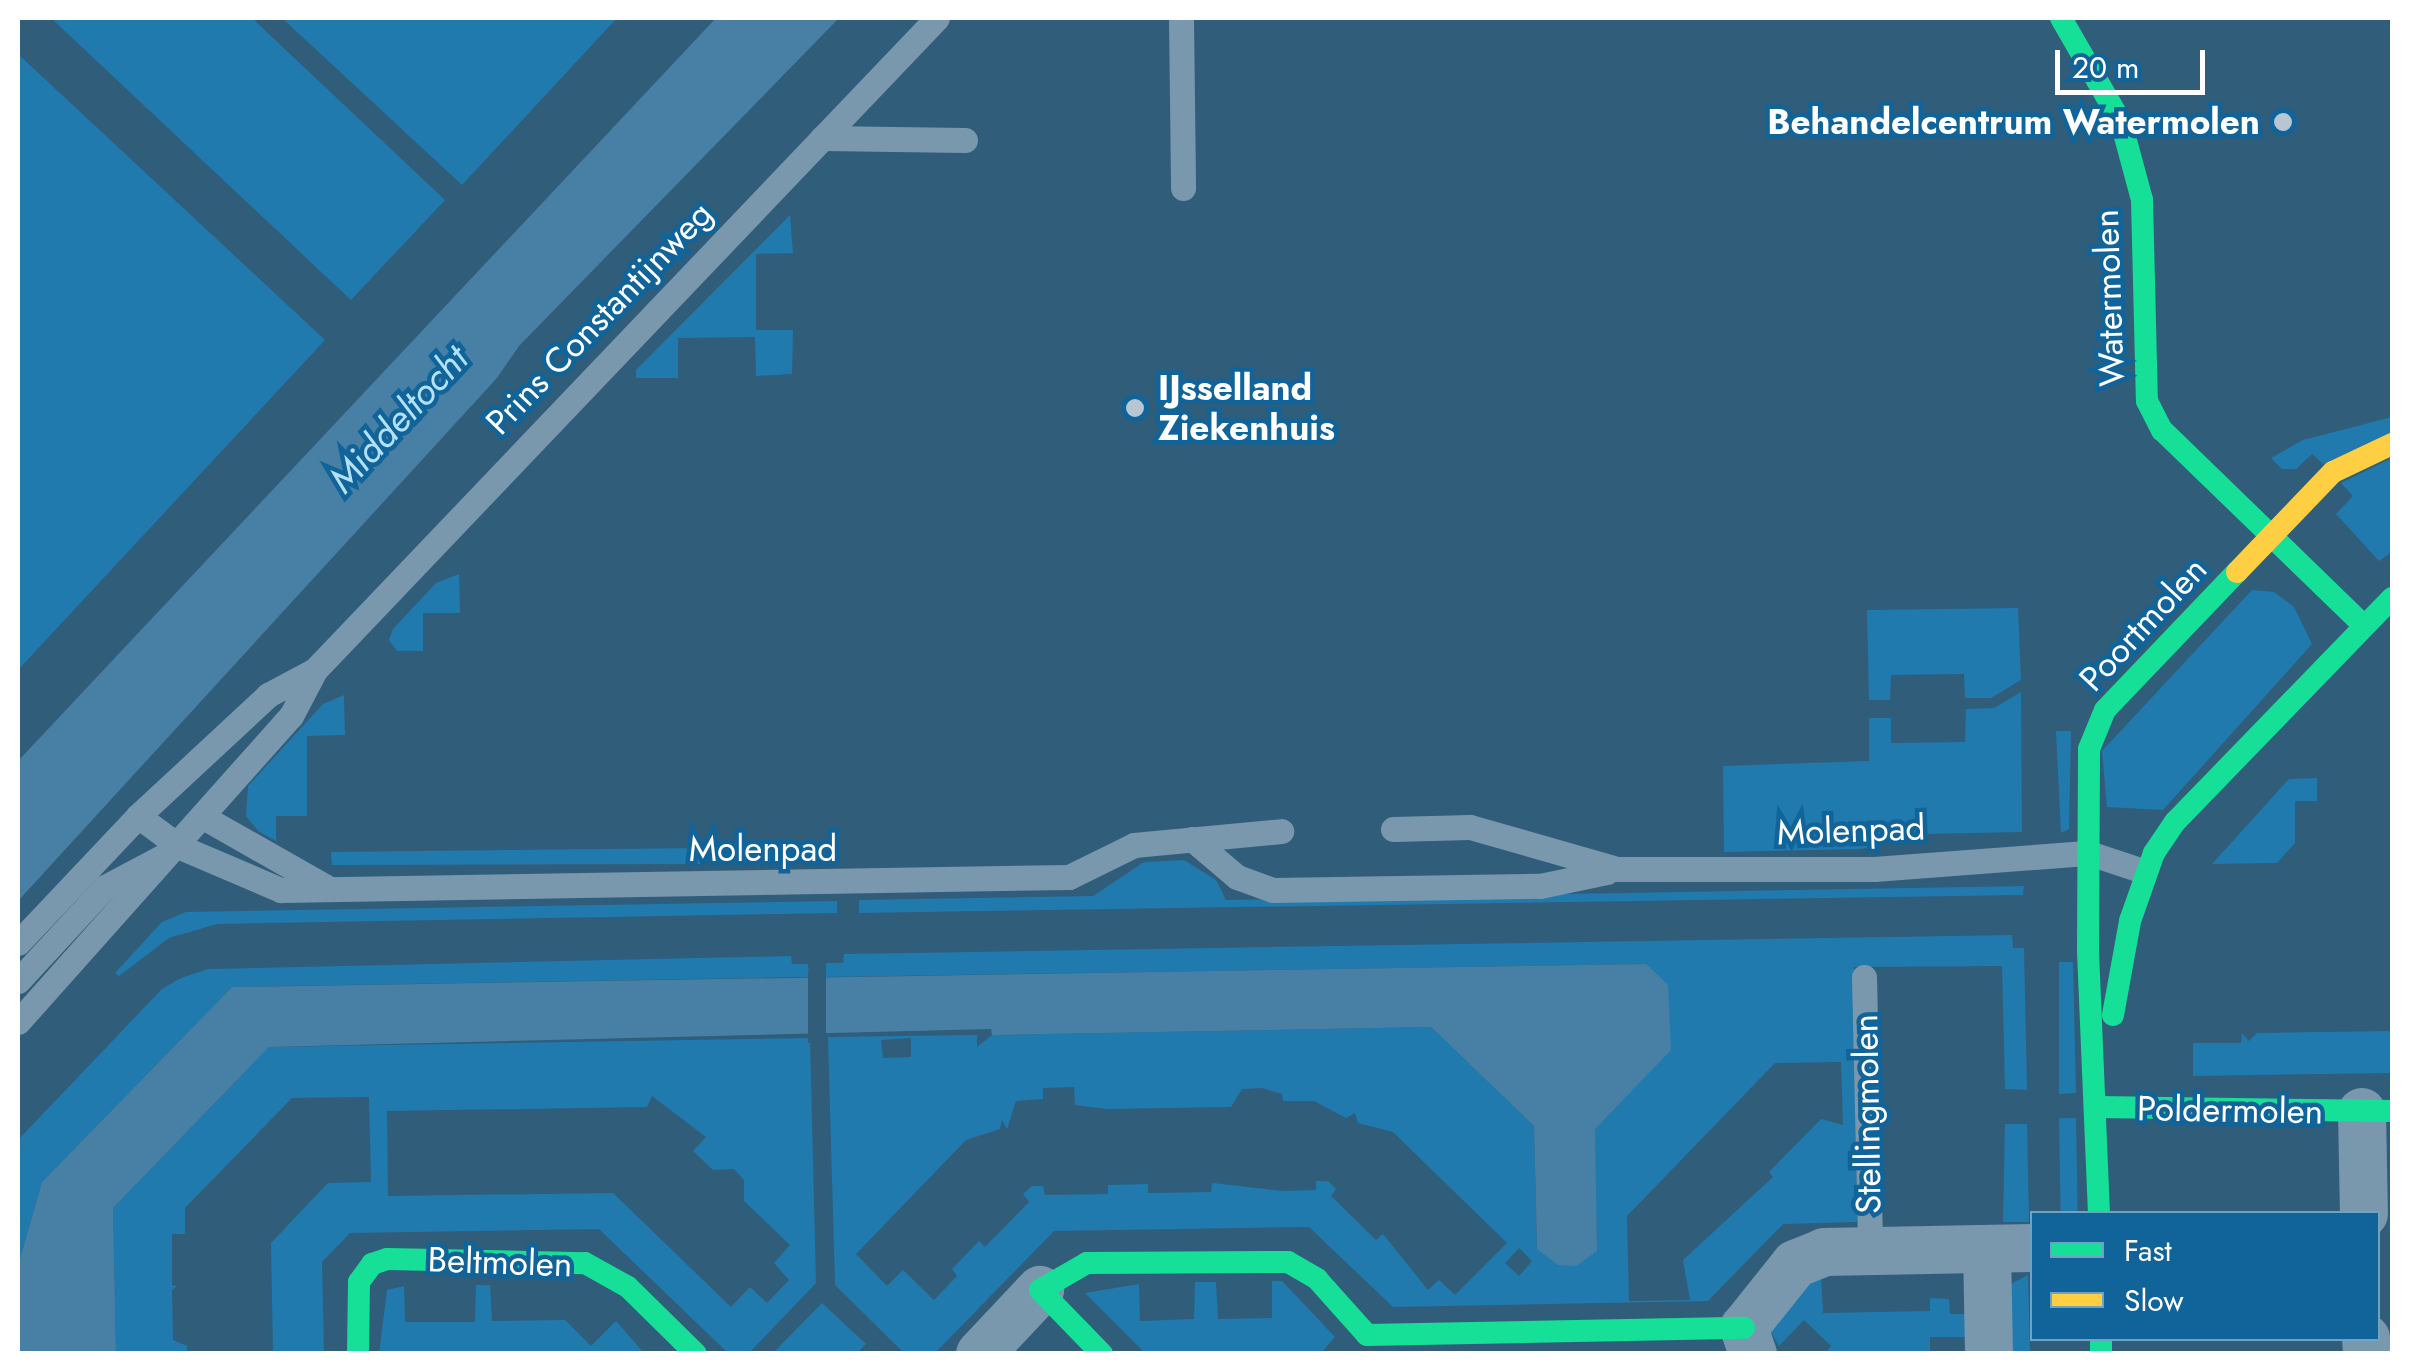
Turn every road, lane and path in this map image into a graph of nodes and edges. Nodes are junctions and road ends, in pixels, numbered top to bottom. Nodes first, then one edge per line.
1 (937, 18) edge
2 (1181, 18) edge
3 (2060, 18) edge
4 (822, 138) junction
5 (965, 140) dead end
6 (1183, 188) dead end
7 (2392, 444) edge
8 (2272, 538) junction
9 (2392, 598) edge
10 (2364, 626) junction
11 (315, 670) junction
12 (138, 816) junction
13 (202, 816) junction
14 (1394, 829) dead end
15 (1281, 831) dead end
16 (1192, 838) junction
17 (180, 848) junction
18 (2088, 853) junction
19 (1617, 870) junction
20 (2143, 871) junction
21 (326, 887) junction
22 (18, 943) edge
23 (1864, 977) dead end
24 (18, 980) edge
25 (18, 1022) edge
26 (2098, 1107) junction
27 (2377, 1112) edge
28 (2099, 1211) edge
29 (2364, 1211) edge
30 (2010, 1248) edge
31 (1870, 1250) junction
32 (1040, 1290) junction
33 (1748, 1341) edge
34 (1360, 1344) edge
35 (691, 1352) edge
36 (358, 1354) edge
37 (980, 1354) edge
38 (1102, 1354) edge
39 (1990, 1354) edge

1 - 4 lane, Prins Constantijnweg
2 - 6 lane
3 - 8 street, Watermolen
4 - 5 lane
4 - 11 lane, Prins Constantijnweg
7 - 8 street, Poortmolen
8 - 10 street, Watermolen
8 - 18 street, Poortmolen
9 - 10 street, Poortmolen
10 - 20 street, Poortmolen
11 - 12 lane, Prins Constantijnweg
11 - 13 lane, Prins Constantijnweg
12 - 17 lane
12 - 22 lane, Prins Constantijnweg
13 - 17 lane, Prins Constantijnweg
13 - 21 lane
14 - 19 lane, Molenpad
15 - 16 lane, Molenpad
16 - 19 lane, Molenpad
16 - 21 lane, Molenpad
17 - 21 lane, Molenpad
17 - 24 lane
17 - 25 lane, Prins Constantijnweg
18 - 19 lane, Molenpad
18 - 20 lane
18 - 26 street, Poortmolen
20 - 26 street, Poortmolen
23 - 31 lane, Stellingmolen
26 - 27 street, Poldermolen
26 - 28 street, Poortmolen
27 - 29 street, Poldermolen
30 - 31 street, Stellingmolen
30 - 39 street, Stellingmolen
31 - 33 street, Stellingmolen
32 - 34 street
32 - 37 street
32 - 38 street
33 - 34 street
35 - 36 street, Beltmolen

